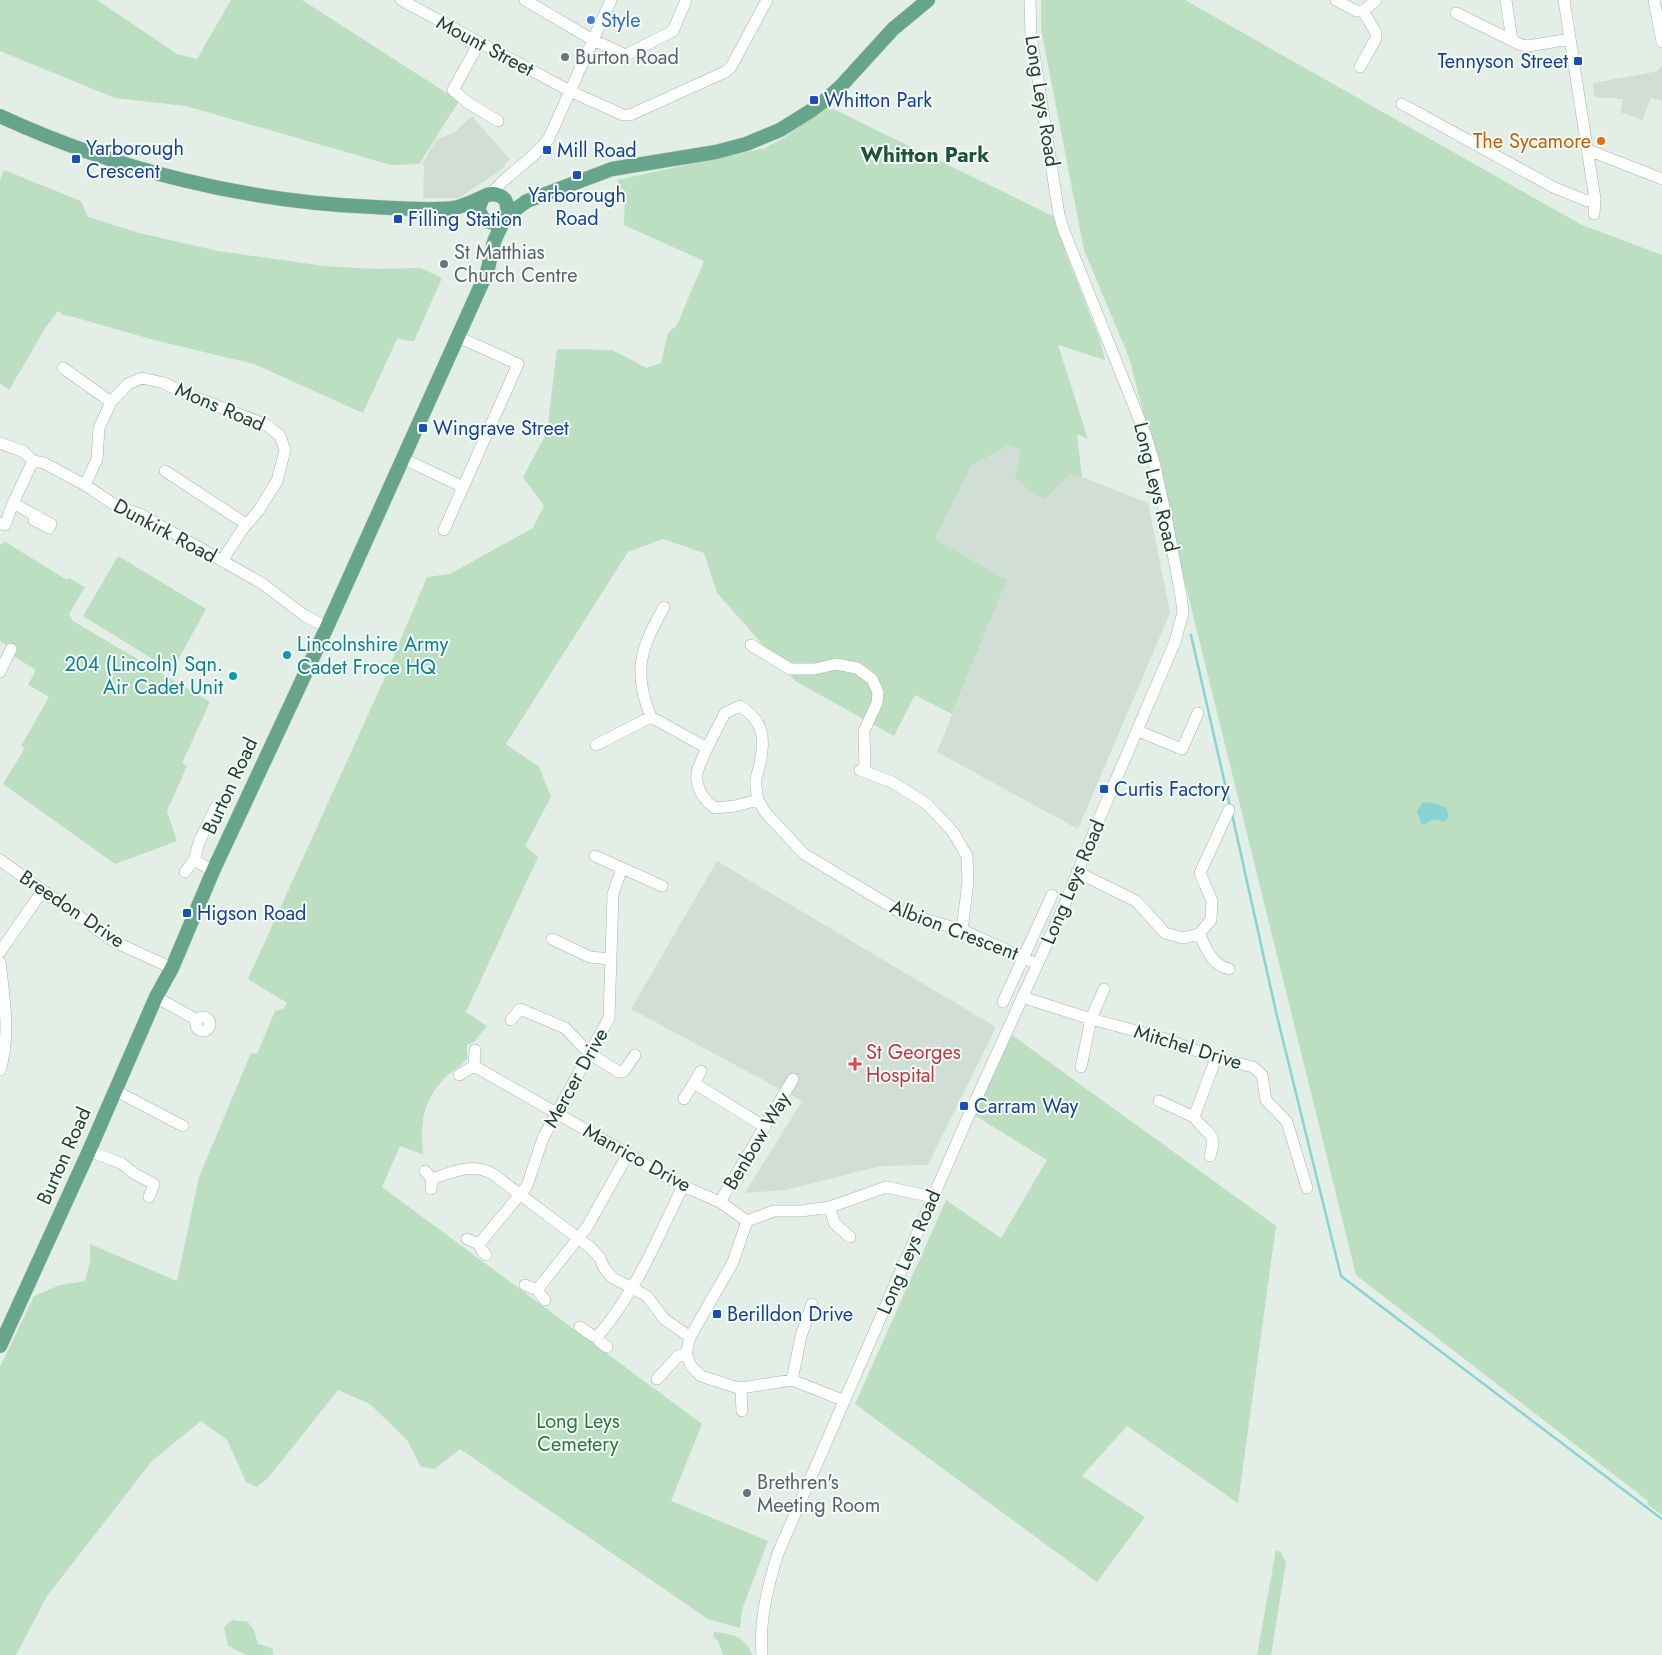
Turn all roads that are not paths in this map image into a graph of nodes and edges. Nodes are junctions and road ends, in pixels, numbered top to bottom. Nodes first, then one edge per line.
1 (402, 0) edge
2 (526, 0) edge
3 (611, 0) edge
4 (686, 0) edge
5 (767, 0) edge
6 (928, 0) edge
7 (1030, 0) edge
8 (1336, 0) edge
9 (1376, 0) edge
10 (1506, 0) edge
11 (1564, 0) edge
12 (1654, 0) edge
13 (1363, 10) junction
14 (1456, 13) dead end
15 (1570, 39) junction
16 (593, 40) junction
17 (1512, 41) junction
18 (1662, 42) edge
19 (480, 43) junction
20 (1360, 67) dead end
21 (570, 91) junction
22 (1402, 104) dead end
23 (0, 116) edge
24 (498, 121) dead end
25 (1588, 150) junction
26 (1662, 179) edge
27 (495, 197) junction
28 (1595, 199) junction
29 (527, 200) junction
30 (456, 208) junction
31 (1594, 214) dead end
32 (482, 218) junction
33 (504, 218) junction
34 (494, 243) junction
35 (458, 337) junction
36 (63, 368) dead end
37 (111, 402) junction
38 (0, 444) edge
39 (402, 458) junction
40 (33, 461) junction
41 (165, 471) dead end
42 (85, 484) junction
43 (463, 487) junction
44 (13, 503) junction
45 (37, 516) dead end
46 (246, 524) junction
47 (2, 528) edge
48 (444, 530) dead end
49 (222, 561) junction
50 (664, 607) dead end
51 (327, 627) junction
52 (751, 645) dead end
53 (11, 650) dead end
54 (0, 672) edge
55 (1198, 713) dead end
56 (651, 717) junction
57 (1138, 731) junction
58 (596, 745) dead end
59 (707, 748) junction
60 (758, 800) junction
61 (216, 807) dead end
62 (1229, 810) dead end
63 (595, 856) dead end
64 (0, 860) edge
65 (194, 860) junction
66 (622, 868) junction
67 (212, 871) junction
68 (185, 872) dead end
69 (1077, 872) junction
70 (662, 886) dead end
71 (43, 890) junction
72 (1052, 895) dead end
73 (962, 930) junction
74 (1198, 934) junction
75 (552, 939) dead end
76 (0, 952) edge
77 (1024, 957) junction
78 (610, 959) junction
79 (0, 962) edge
80 (1037, 964) junction
81 (172, 968) junction
82 (1229, 969) dead end
83 (1104, 989) dead end
84 (156, 997) junction
85 (1022, 998) junction
86 (1003, 1002) dead end
87 (1091, 1019) junction
88 (197, 1020) dead end
89 (511, 1020) dead end
90 (475, 1050) dead end
91 (590, 1054) junction
92 (635, 1055) dead end
93 (1216, 1058) junction
94 (474, 1066) junction
95 (1081, 1068) dead end
96 (0, 1070) edge
97 (701, 1071) dead end
98 (459, 1075) dead end
99 (793, 1079) dead end
100 (694, 1083) junction
101 (116, 1091) junction
102 (684, 1099) dead end
103 (1159, 1101) dead end
104 (556, 1112) junction
105 (1194, 1117) junction
106 (765, 1127) junction
107 (179, 1137) dead end
108 (89, 1151) junction
109 (628, 1154) junction
110 (1210, 1156) dead end
111 (429, 1180) dead end
112 (683, 1186) junction
113 (1307, 1188) dead end
114 (520, 1194) junction
115 (149, 1197) dead end
116 (933, 1198) junction
117 (720, 1202) junction
118 (830, 1206) junction
119 (747, 1221) junction
120 (850, 1237) dead end
121 (578, 1238) junction
122 (467, 1239) dead end
123 (479, 1244) junction
124 (486, 1255) dead end
125 (525, 1285) dead end
126 (632, 1288) junction
127 (538, 1290) junction
128 (545, 1300) dead end
129 (812, 1304) dead end
130 (580, 1327) dead end
131 (598, 1336) junction
132 (690, 1337) junction
133 (1, 1342) edge
134 (607, 1347) dead end
135 (686, 1354) junction
136 (657, 1379) dead end
137 (792, 1380) junction
138 (741, 1388) junction
139 (845, 1401) junction
140 (742, 1411) dead end
141 (762, 1655) edge

1 - 19 street, Mount Street
2 - 16 street
3 - 16 street
4 - 16 street
5 - 21 street
6 - 29 main road
7 - 57 street, Long Leys Road
8 - 13 street
9 - 13 street
10 - 17 street
11 - 15 street
12 - 18 street
13 - 20 street
14 - 17 street
15 - 17 street
15 - 25 street
16 - 21 street
19 - 21 street, Mount Street
19 - 24 street
21 - 27 street
22 - 28 street
23 - 30 main road
25 - 26 street
25 - 28 street
27 - 29 main road
27 - 30 main road
27 - 32 main road
27 - 33 main road
28 - 31 street
29 - 33 main road
30 - 32 main road
32 - 33 main road
32 - 34 main road
33 - 34 main road, Burton Road
34 - 35 main road, Burton Road
35 - 39 main road, Burton Road
35 - 43 street
36 - 37 street
37 - 42 street, Mons Road
37 - 46 street, Mons Road
38 - 40 street, Dunkirk Road
39 - 43 street
39 - 51 main road, Burton Road
40 - 42 street, Dunkirk Road
40 - 44 street
41 - 46 street
42 - 49 street, Dunkirk Road
43 - 48 street
44 - 45 street
44 - 47 street
46 - 49 street, Mons Road
49 - 51 street, Dunkirk Road
50 - 56 street
51 - 67 main road, Burton Road
52 - 73 street
53 - 54 street
55 - 57 street
56 - 58 street
56 - 59 street
57 - 69 street, Long Leys Road
59 - 60 street
59 - 60 street
60 - 73 street, Albion Crescent
61 - 65 street
62 - 74 street
63 - 66 street
64 - 71 street, Breedon Drive
65 - 67 street
65 - 68 street
66 - 70 street
66 - 78 street, Mercer Drive
67 - 81 main road, Burton Road
69 - 74 street
69 - 80 street, Long Leys Road
71 - 76 street
71 - 81 street, Breedon Drive
72 - 77 street
73 - 77 street, Albion Crescent
74 - 82 street
75 - 78 street
77 - 80 street, Albion Crescent
77 - 86 street
78 - 91 street, Mercer Drive
79 - 96 street
80 - 85 street, Long Leys Road
81 - 84 main road, Burton Road
83 - 87 street
84 - 88 street
84 - 101 main road, Burton Road
85 - 87 street, Mitchel Drive
85 - 116 street, Long Leys Road
87 - 93 street, Mitchel Drive
87 - 95 street
89 - 91 street
90 - 94 street
91 - 92 street
91 - 104 street, Mercer Drive
93 - 105 street
93 - 113 street, Mitchel Drive
94 - 98 street
94 - 104 street, Manrico Drive
97 - 100 street
99 - 106 street, Benbow Way
100 - 102 street
100 - 106 street
101 - 107 street
101 - 108 main road, Burton Road
103 - 105 street
104 - 109 street, Manrico Drive
104 - 114 street, Mercer Drive
105 - 110 street
106 - 117 street, Benbow Way
108 - 115 street
108 - 133 main road, Burton Road
109 - 112 street, Manrico Drive
109 - 121 street
111 - 114 street
112 - 117 street, Manrico Drive
112 - 126 street
114 - 121 street
114 - 123 street, Mercer Drive
116 - 118 street
116 - 139 street, Long Leys Road
117 - 119 street, Manrico Drive
118 - 119 street
118 - 120 street
119 - 132 street
121 - 126 street
121 - 127 street
122 - 123 street
123 - 124 street
125 - 127 street
126 - 131 street
126 - 132 street
127 - 128 street
129 - 137 street
130 - 131 street
131 - 134 street
132 - 135 street
135 - 136 street
135 - 138 street
137 - 138 street
137 - 139 street
138 - 140 street
139 - 141 street, Long Leys Road

